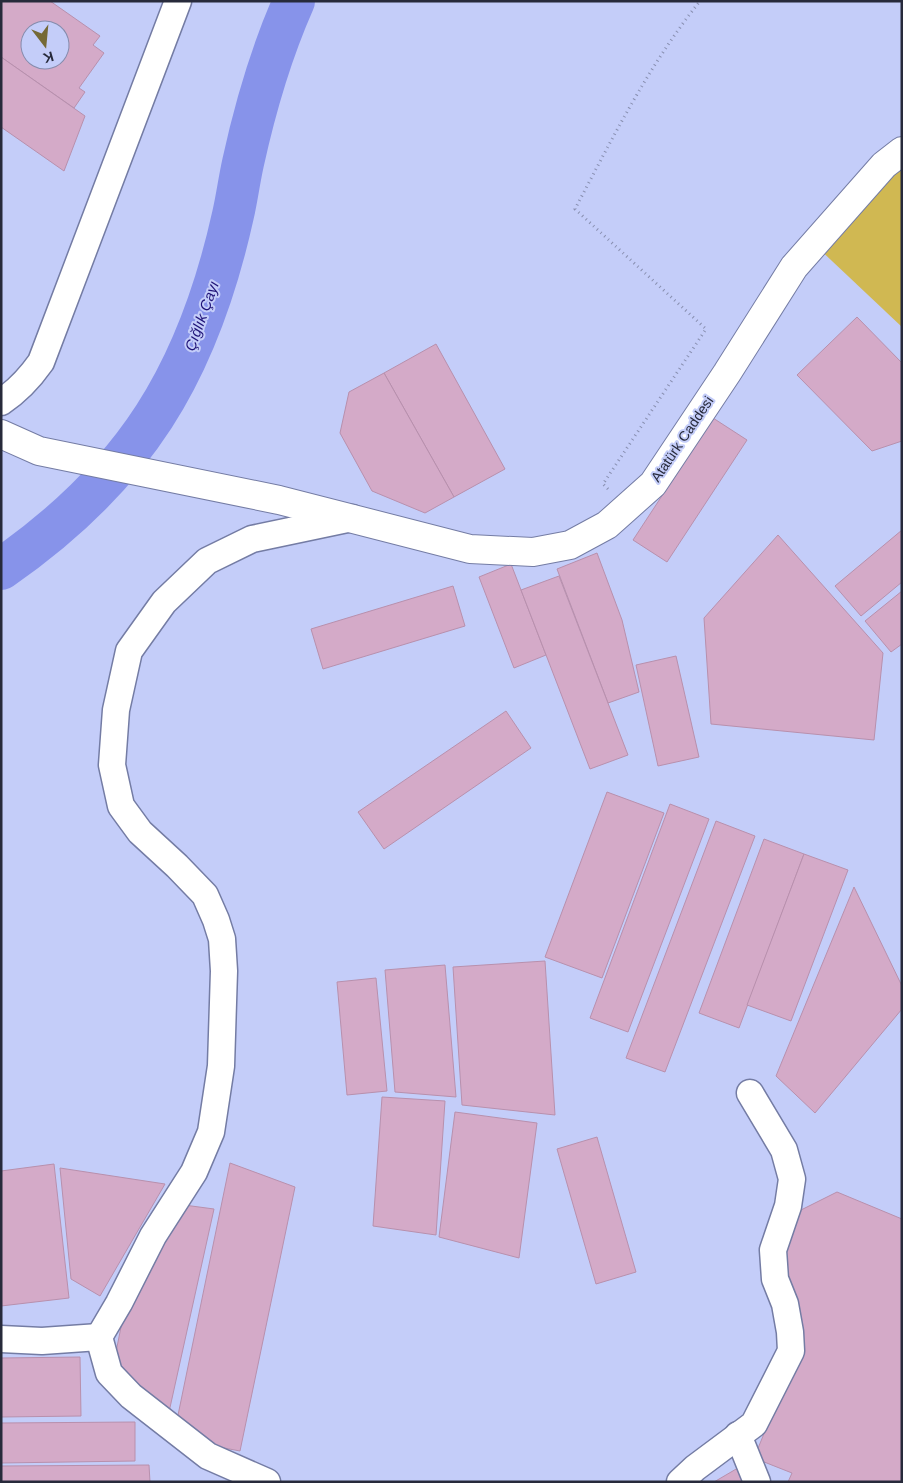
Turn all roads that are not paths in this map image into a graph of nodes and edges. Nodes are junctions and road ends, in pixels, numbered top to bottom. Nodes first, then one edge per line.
1 (178, 1) edge
2 (902, 151) edge
3 (1, 402) edge
4 (1, 434) edge
5 (352, 518) junction
6 (750, 1093) dead end
7 (99, 1337) junction
8 (1, 1339) edge
9 (738, 1435) junction
10 (267, 1482) edge
11 (680, 1482) edge
12 (757, 1482) edge

1 - 3 street
2 - 5 street, Atatürk Caddesi
4 - 5 street, Atatürk Caddesi
5 - 7 street
6 - 9 street
7 - 8 street
7 - 10 street
9 - 11 street
9 - 12 street

